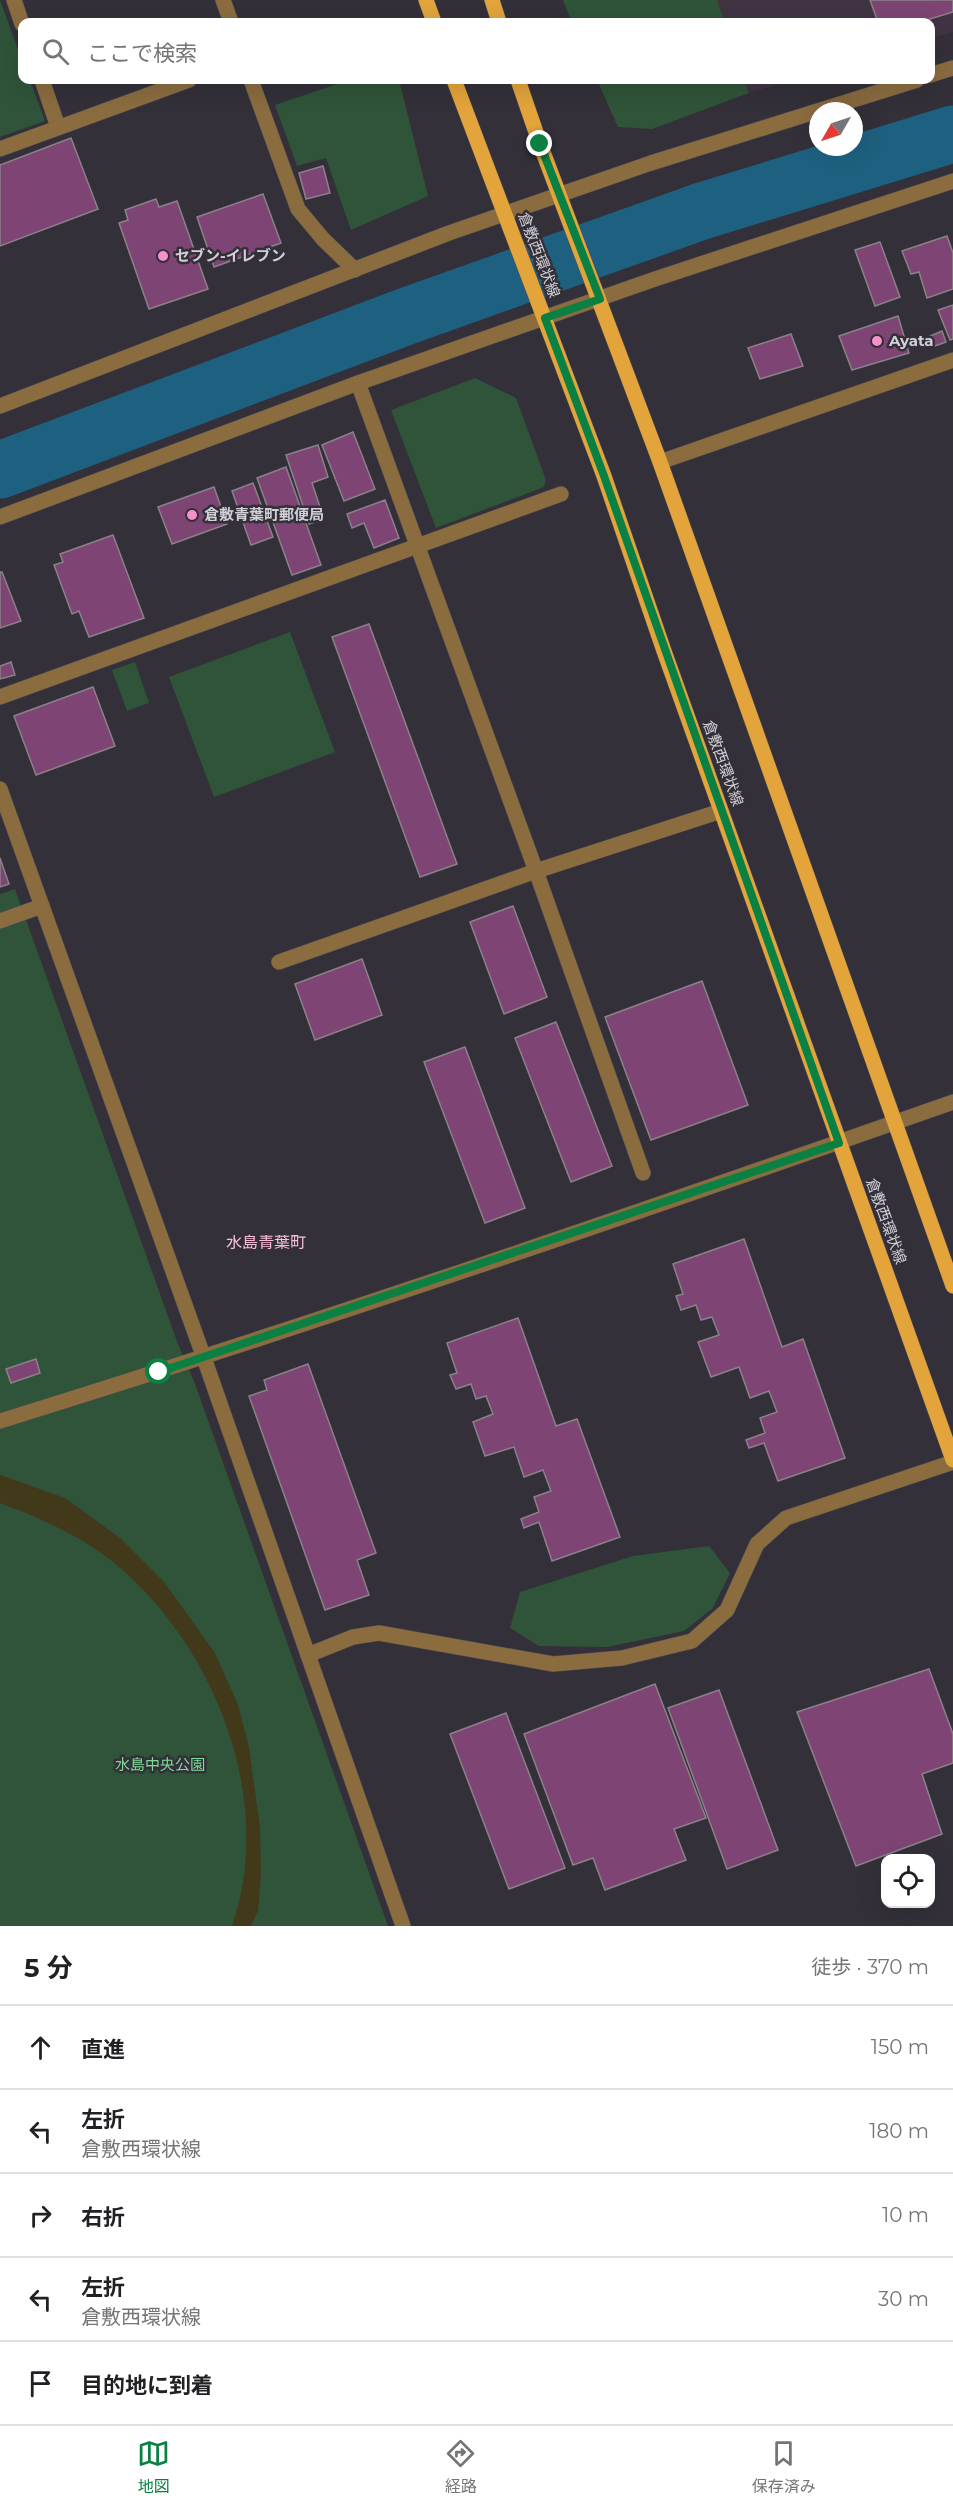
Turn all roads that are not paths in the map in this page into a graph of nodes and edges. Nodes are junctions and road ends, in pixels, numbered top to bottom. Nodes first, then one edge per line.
1 (14, 0) edge
2 (223, 0) edge
3 (426, 0) edge
4 (492, 0) edge
5 (20, 18) edge
6 (230, 18) edge
7 (433, 18) edge
8 (498, 18) edge
9 (953, 68) edge
10 (935, 73) edge
11 (43, 84) edge
12 (178, 84) edge
13 (252, 84) edge
14 (455, 84) edge
15 (519, 84) edge
16 (904, 84) edge
17 (58, 128) junction
18 (0, 149) edge
19 (953, 182) edge
20 (560, 195) junction
21 (504, 214) junction
22 (355, 270) junction
23 (600, 299) junction
24 (545, 318) junction
25 (953, 360) edge
26 (358, 383) junction
27 (0, 406) edge
28 (660, 462) junction
29 (561, 494) dead end
30 (0, 517) edge
31 (417, 548) junction
32 (0, 697) edge
33 (0, 789) edge
34 (721, 811) junction
35 (536, 871) junction
36 (42, 906) junction
37 (0, 921) edge
38 (279, 962) dead end
39 (953, 1102) edge
40 (894, 1124) junction
41 (839, 1143) junction
42 (643, 1173) dead end
43 (953, 1286) edge
44 (204, 1358) junction
45 (0, 1421) edge
46 (953, 1461) edge
47 (308, 1654) junction
48 (403, 1926) edge

1 - 5 street
2 - 6 street
3 - 7 main road
4 - 8 main road
9 - 10 street
11 - 17 street
12 - 17 street
13 - 22 street
14 - 21 main road, 倉敷西環状線
15 - 20 main road
16 - 20 street
17 - 18 street
19 - 23 street
20 - 21 street
20 - 23 main road
21 - 22 street
21 - 24 main road, 倉敷西環状線
22 - 27 street
23 - 24 street
23 - 28 main road
24 - 26 street
24 - 34 main road, 倉敷西環状線
25 - 28 street
26 - 30 street
26 - 31 street
28 - 40 main road
29 - 31 street
31 - 32 street
31 - 35 street
33 - 36 street
34 - 35 street
34 - 41 main road, 倉敷西環状線
35 - 38 street
35 - 42 street
36 - 37 street
36 - 44 street
39 - 40 street
40 - 41 street
40 - 43 main road
41 - 44 street
41 - 46 main road, 倉敷西環状線
44 - 45 street
44 - 47 street
46 - 47 street
47 - 48 street

